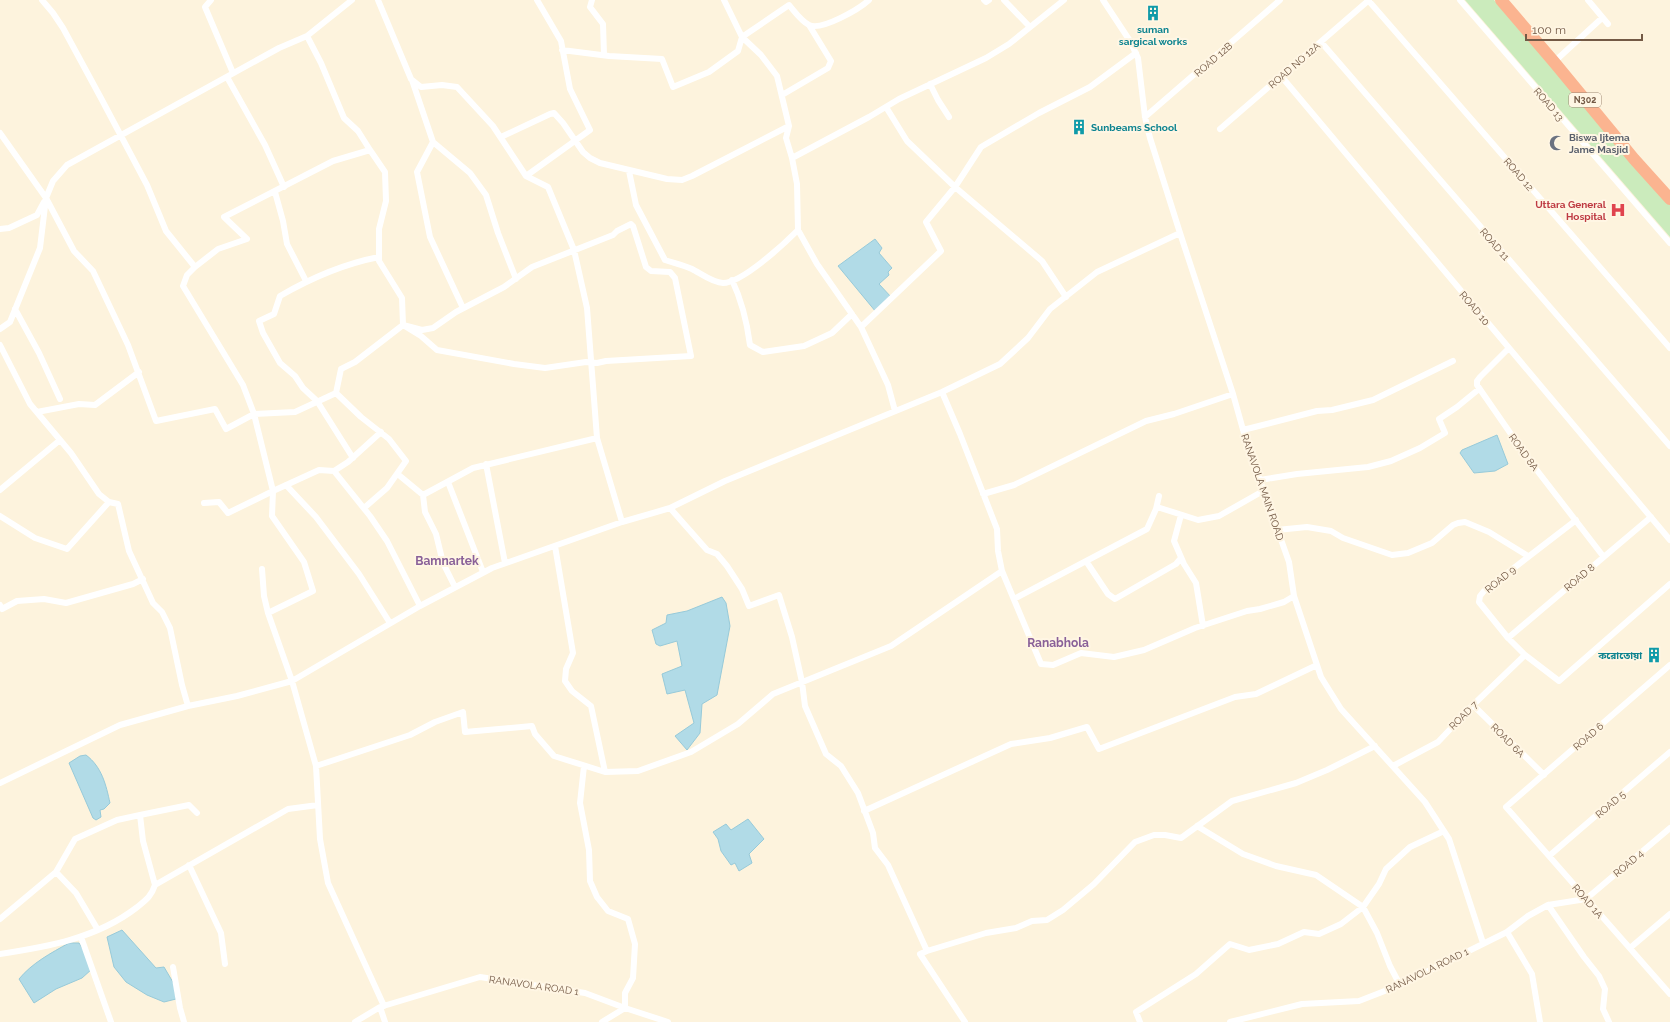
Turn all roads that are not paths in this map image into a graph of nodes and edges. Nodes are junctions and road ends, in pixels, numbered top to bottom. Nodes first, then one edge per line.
1 (42, 0) edge
2 (211, 0) edge
3 (352, 0) edge
4 (378, 0) edge
5 (537, 0) edge
6 (592, 0) edge
7 (724, 0) edge
8 (794, 0) edge
9 (868, 0) edge
10 (984, 0) edge
11 (989, 0) edge
12 (1004, 0) edge
13 (1064, 0) edge
14 (1103, 0) edge
15 (1280, 0) edge
16 (1368, 0) edge
17 (1460, 0) edge
18 (1500, 0) edge
19 (1588, 0) edge
20 (789, 5) junction
21 (1602, 18) junction
22 (1608, 24) dead end
23 (809, 25) junction
24 (1029, 26) junction
25 (307, 36) junction
26 (742, 37) junction
27 (1320, 42) junction
28 (562, 50) junction
29 (1136, 53) junction
30 (604, 55) junction
31 (1554, 62) junction
32 (230, 75) junction
33 (1281, 76) junction
34 (412, 79) junction
35 (930, 84) junction
36 (782, 95) junction
37 (886, 107) junction
38 (949, 117) dead end
39 (1145, 118) junction
40 (790, 126) junction
41 (1220, 129) dead end
42 (0, 133) edge
43 (121, 135) junction
44 (501, 137) junction
45 (574, 140) junction
46 (433, 142) junction
47 (370, 150) junction
48 (792, 158) junction
49 (629, 171) junction
50 (526, 176) junction
51 (284, 187) junction
52 (955, 187) junction
53 (274, 192) junction
54 (46, 198) junction
55 (1670, 199) edge
56 (0, 229) edge
57 (798, 230) junction
58 (1180, 233) junction
59 (1670, 243) edge
60 (574, 250) junction
61 (379, 257) junction
62 (195, 267) junction
63 (516, 279) junction
64 (732, 280) junction
65 (306, 281) junction
66 (1066, 297) junction
67 (463, 308) junction
68 (15, 309) junction
69 (852, 314) junction
70 (403, 325) junction
71 (861, 327) junction
72 (0, 329) edge
73 (0, 345) edge
74 (1509, 348) junction
75 (1670, 348) edge
76 (590, 362) junction
77 (1453, 362) dead end
78 (139, 372) junction
79 (1479, 389) junction
80 (942, 392) junction
81 (336, 393) junction
82 (1233, 394) junction
83 (60, 399) dead end
84 (317, 401) junction
85 (36, 412) junction
86 (896, 412) junction
87 (254, 414) junction
88 (1243, 430) junction
89 (381, 432) junction
90 (597, 438) junction
91 (60, 440) junction
92 (1670, 446) edge
93 (353, 458) junction
94 (486, 464) junction
95 (334, 471) junction
96 (400, 476) dead end
97 (1260, 480) junction
98 (448, 482) junction
99 (286, 485) junction
100 (0, 490) edge
101 (273, 491) junction
102 (1263, 491) junction
103 (983, 494) junction
104 (423, 495) junction
105 (1159, 496) dead end
106 (109, 502) junction
107 (204, 503) dead end
108 (364, 508) junction
109 (670, 508) junction
110 (1157, 508) junction
111 (1181, 514) junction
112 (0, 516) edge
113 (1651, 517) junction
114 (1576, 520) junction
115 (622, 522) junction
116 (1277, 530) junction
117 (1670, 540) edge
118 (555, 546) junction
119 (1528, 556) junction
120 (1603, 556) junction
121 (1181, 558) junction
122 (1086, 561) junction
123 (506, 563) junction
124 (262, 569) dead end
125 (1002, 571) junction
126 (484, 572) junction
127 (143, 579) junction
128 (1670, 584) edge
129 (455, 587) junction
130 (1294, 596) junction
131 (1014, 599) junction
132 (420, 606) junction
133 (1, 608) edge
134 (268, 613) junction
135 (390, 623) junction
136 (1204, 626) junction
137 (1508, 638) junction
138 (1525, 655) junction
139 (1317, 665) junction
140 (1670, 665) edge
141 (292, 681) junction
142 (802, 682) junction
143 (1473, 705) junction
144 (188, 706) junction
145 (1375, 746) junction
146 (1670, 752) edge
147 (316, 766) junction
148 (584, 766) junction
149 (1393, 766) junction
150 (605, 772) junction
151 (1544, 775) junction
152 (0, 782) edge
153 (318, 805) junction
154 (1506, 807) joint
155 (864, 811) junction
156 (197, 813) dead end
157 (140, 815) junction
158 (1197, 826) junction
159 (1670, 828) edge
160 (1444, 831) junction
161 (1549, 856) junction
162 (189, 866) junction
163 (56, 872) junction
164 (155, 885) junction
165 (1586, 899) junction
166 (1548, 906) junction
167 (1363, 907) junction
168 (1670, 914) edge
169 (0, 919) edge
170 (98, 930) junction
171 (1507, 932) junction
172 (81, 937) junction
173 (1483, 943) junction
174 (1630, 948) junction
175 (927, 951) junction
176 (0, 954) edge
177 (225, 964) dead end
178 (174, 967) dead end
179 (1400, 985) junction
180 (1670, 994) edge
181 (382, 1007) junction
182 (625, 1008) junction
183 (111, 1022) edge
184 (184, 1022) edge
185 (355, 1022) edge
186 (385, 1022) edge
187 (602, 1022) edge
188 (668, 1022) edge
189 (965, 1022) edge
190 (1140, 1022) edge
191 (1230, 1022) edge
192 (1540, 1022) edge
193 (1609, 1022) edge

1 - 43 street
2 - 32 street
3 - 25 street
4 - 34 street
5 - 28 street
6 - 30 street
7 - 26 street
8 - 20 street
9 - 23 street
10 - 11 street
12 - 24 street
13 - 24 street
14 - 29 street, RANAVOLA MAIN ROAD
15 - 39 street, ROAD 12B
16 - 27 street, ROAD NO 12A
16 - 75 street, ROAD 12
17 - 59 street, ROAD 13
18 - 31 highway, N302
19 - 21 street
20 - 23 street
20 - 26 street
21 - 22 street
21 - 31 street
23 - 36 street
24 - 35 street
25 - 32 street
25 - 47 street
26 - 30 street
26 - 36 street
27 - 33 street, ROAD NO 12A
27 - 92 street, ROAD 11
28 - 30 street
28 - 45 street
29 - 39 street, RANAVOLA MAIN ROAD
29 - 52 street
31 - 55 highway, N302
32 - 43 street
32 - 51 street
33 - 41 street, ROAD NO 12A
33 - 74 street, ROAD 10
34 - 44 street
34 - 46 street
35 - 37 street
35 - 38 street
36 - 40 street
37 - 48 street
37 - 52 street
39 - 58 street, RANAVOLA MAIN ROAD
40 - 48 street
40 - 49 street
42 - 54 street
43 - 54 street
43 - 62 street
44 - 45 street
44 - 50 street
45 - 49 street
45 - 50 street
46 - 63 street
46 - 67 street
47 - 51 street
47 - 61 street
48 - 57 street
49 - 64 street
50 - 60 street
51 - 53 street
52 - 66 street
52 - 71 street
53 - 62 street
53 - 65 street
54 - 56 street
54 - 68 street
54 - 78 street
57 - 64 street
57 - 69 street
58 - 66 street
58 - 82 street, RANAVOLA MAIN ROAD
60 - 63 street
60 - 76 street
60 - 76 street
61 - 65 street
61 - 70 street
62 - 87 street
63 - 67 street
64 - 69 street
65 - 84 street
66 - 80 street
67 - 70 street
68 - 72 street
68 - 83 street
69 - 71 street
70 - 76 street
70 - 81 street
71 - 86 street
73 - 85 street
74 - 79 street
74 - 113 street, ROAD 10
76 - 90 street
77 - 88 street
78 - 85 street
78 - 87 street
79 - 97 street
79 - 114 street, ROAD 8A
80 - 86 street
80 - 103 street
81 - 84 street
81 - 89 street
82 - 88 street, RANAVOLA MAIN ROAD
82 - 103 street
84 - 87 street
84 - 93 street
85 - 91 street
86 - 109 street
87 - 101 street
88 - 97 street, RANAVOLA MAIN ROAD
89 - 93 street
89 - 108 street
90 - 94 street
90 - 115 street
91 - 100 street
91 - 106 street
93 - 95 street
94 - 98 street
94 - 123 street
95 - 99 street
95 - 108 street
96 - 104 street
97 - 102 street, RANAVOLA MAIN ROAD
98 - 104 street
98 - 126 street
99 - 101 street
99 - 135 street
101 - 107 street
101 - 134 street
102 - 111 street
102 - 116 street, RANAVOLA MAIN ROAD
103 - 125 street
104 - 129 street
105 - 110 street
106 - 112 street
106 - 127 street
108 - 132 street
109 - 115 street
109 - 142 street
110 - 111 street
110 - 122 street
111 - 121 street
113 - 117 street, ROAD 10
113 - 120 street, ROAD 8
114 - 119 street, ROAD 9
114 - 120 street, ROAD 8A
115 - 118 street
116 - 119 street
116 - 130 street, RANAVOLA MAIN ROAD
118 - 123 street
118 - 150 street
119 - 137 street, ROAD 9
120 - 137 street, ROAD 8
121 - 122 street
121 - 136 street
122 - 131 street
123 - 126 street
124 - 134 street
125 - 131 street
125 - 142 street
126 - 129 street
127 - 133 street
127 - 144 street
128 - 138 street, ROAD 9
129 - 132 street
130 - 136 street
130 - 139 street, RANAVOLA MAIN ROAD
131 - 136 street
132 - 135 street
134 - 141 street
135 - 141 street
137 - 138 street, ROAD 9
138 - 143 street, ROAD 7
139 - 145 street, RANAVOLA MAIN ROAD
139 - 155 street
140 - 151 street, ROAD 6
141 - 144 street
141 - 147 street
142 - 150 street
142 - 155 street
143 - 149 street, ROAD 7
143 - 151 street, ROAD 6A
144 - 152 street
145 - 149 street, RANAVOLA MAIN ROAD
145 - 158 street
146 - 161 street, ROAD 5
147 - 148 street
147 - 153 street
148 - 150 street
148 - 182 street
149 - 160 street, RANAVOLA MAIN ROAD
151 - 154 street, ROAD 6
153 - 162 street
153 - 181 street
154 - 161 street, ROAD 1A
155 - 175 street
156 - 157 street
157 - 163 street
157 - 164 street
158 - 167 street
158 - 175 street
159 - 165 street, ROAD 4
160 - 167 street
160 - 173 street, RANAVOLA MAIN ROAD
161 - 165 street, ROAD 1A
162 - 164 street
162 - 177 street
163 - 169 street
163 - 170 street
164 - 170 street
165 - 166 street, RANAVOLA ROAD 1
165 - 174 street, ROAD 1A
166 - 171 street, RANAVOLA ROAD 1
166 - 193 street
167 - 179 street
167 - 190 street
168 - 174 street
170 - 172 street
171 - 173 street, RANAVOLA ROAD 1
171 - 192 street
172 - 176 street
172 - 183 street
173 - 179 street, RANAVOLA ROAD 1
174 - 180 street, ROAD 1A
175 - 189 street
178 - 184 street
179 - 191 street, RANAVOLA ROAD 1
181 - 182 street, RANAVOLA ROAD 1
181 - 185 street, RANAVOLA ROAD 1
181 - 186 street
182 - 187 street
182 - 188 street, RANAVOLA ROAD 1

